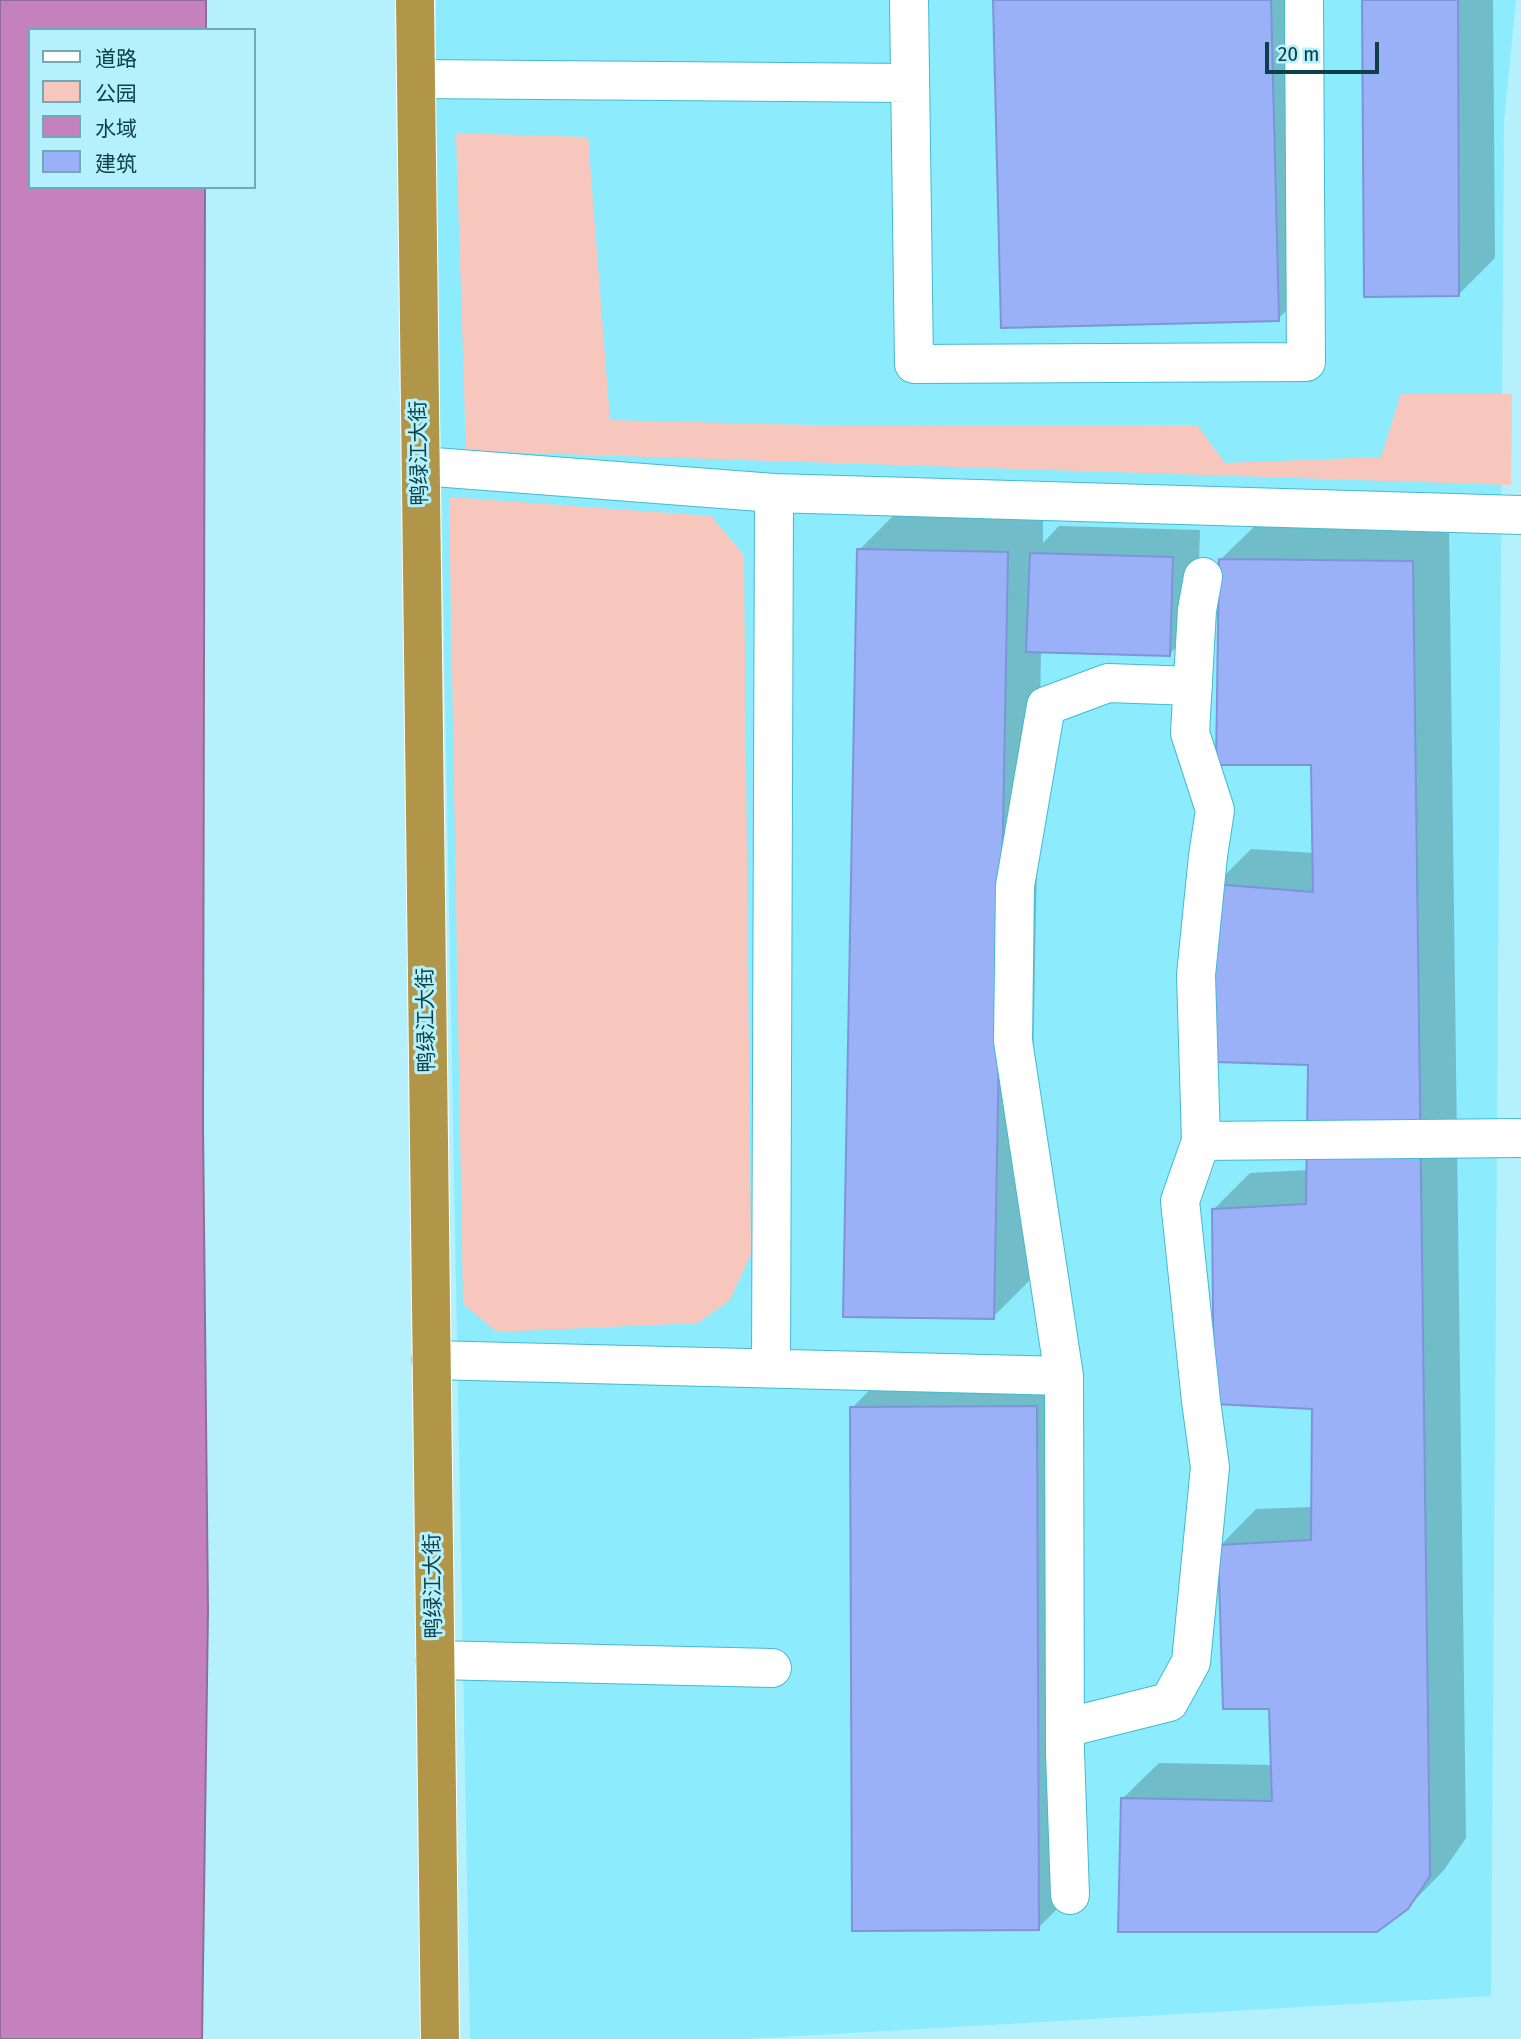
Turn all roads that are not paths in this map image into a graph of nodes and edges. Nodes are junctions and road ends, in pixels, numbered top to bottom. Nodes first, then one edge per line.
1 (415, 0) edge
2 (909, 0) edge
3 (1304, 0) edge
4 (416, 79) junction
5 (911, 83) junction
6 (421, 466) junction
7 (774, 493) junction
8 (1521, 515) edge
9 (1203, 576) dead end
10 (1193, 686) junction
11 (1521, 1138) edge
12 (1201, 1141) junction
13 (431, 1360) junction
14 (771, 1368) junction
15 (1064, 1376) junction
16 (435, 1660) junction
17 (772, 1668) dead end
18 (1065, 1728) junction
19 (1070, 1895) dead end
20 (439, 2039) edge

1 - 4 highway, 鸭绿江大街
2 - 5 street
3 - 5 street
4 - 5 street
4 - 6 highway, 鸭绿江大街
6 - 7 street
6 - 13 highway, 鸭绿江大街
7 - 8 street
7 - 14 street
9 - 10 street
10 - 12 street
10 - 15 street
11 - 12 street
12 - 18 street
13 - 14 street
13 - 16 highway, 鸭绿江大街
14 - 15 street
15 - 18 street
16 - 17 street
16 - 20 highway, 鸭绿江大街
18 - 19 street

